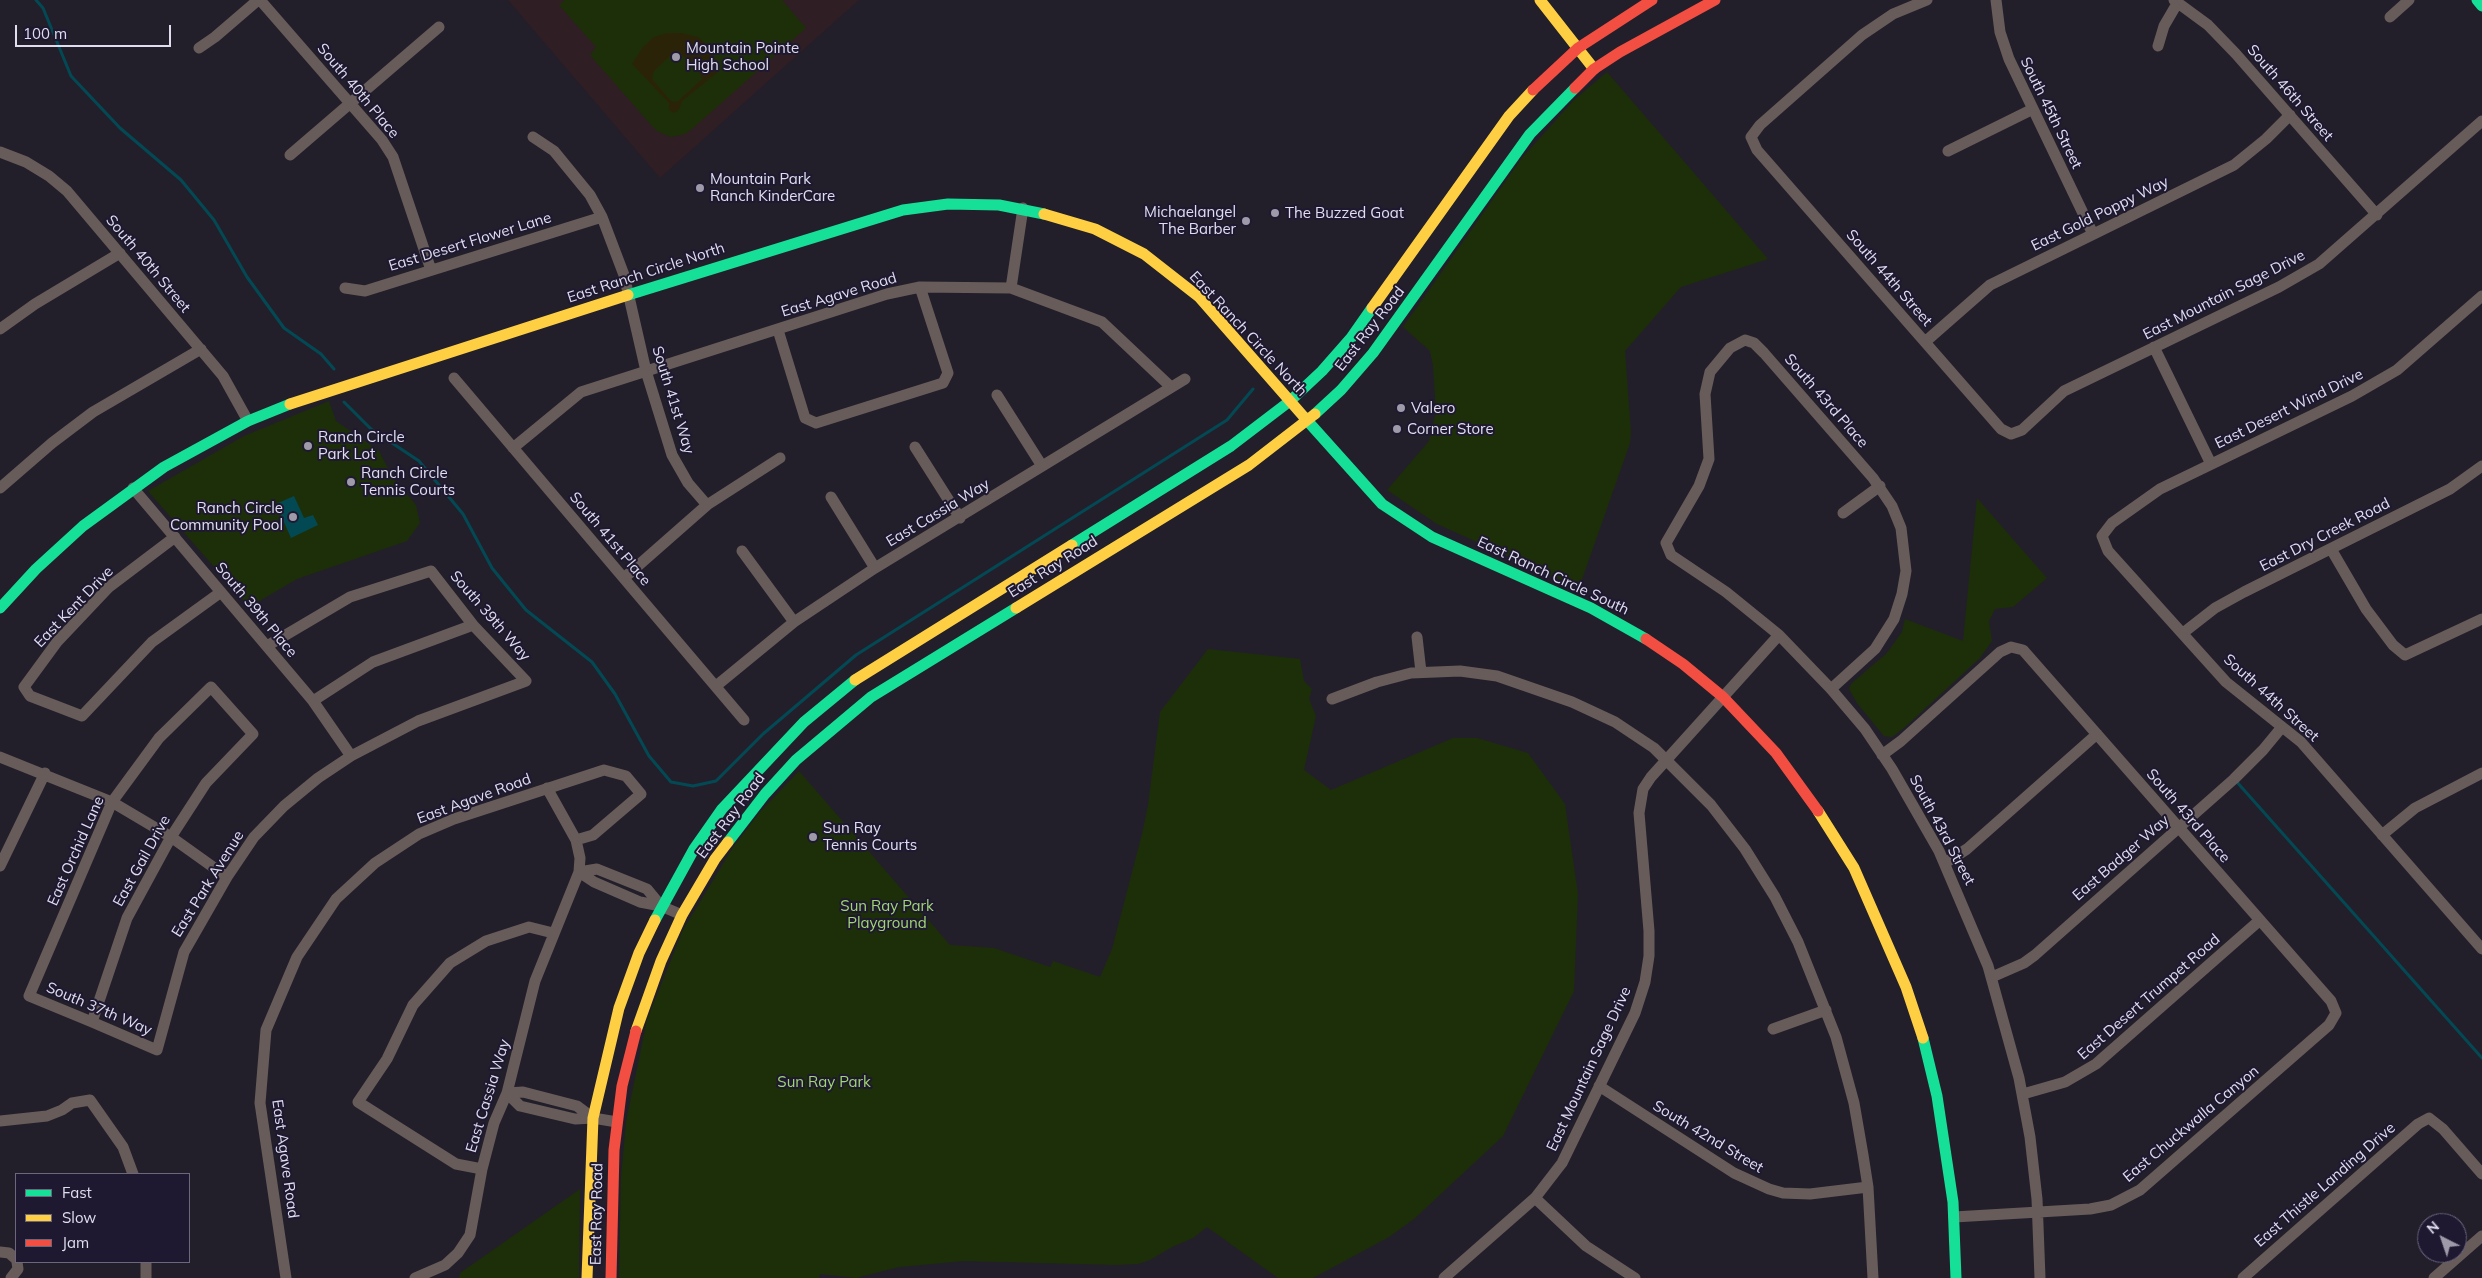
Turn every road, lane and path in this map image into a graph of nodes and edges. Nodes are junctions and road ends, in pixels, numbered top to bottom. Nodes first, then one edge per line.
1 (259, 0) edge
2 (1540, 0) edge
3 (1652, 0) edge
4 (1715, 0) edge
5 (1926, 0) edge
6 (1996, 0) edge
7 (2409, 0) edge
8 (2477, 0) edge
9 (2176, 1) edge
10 (2482, 6) edge
11 (2390, 17) dead end
12 (439, 27) dead end
13 (2158, 46) dead end
14 (199, 48) dead end
15 (1578, 48) junction
16 (1594, 69) junction
17 (351, 104) junction
18 (2033, 109) junction
19 (2290, 115) junction
20 (2482, 121) edge
21 (533, 137) dead end
22 (1948, 150) dead end
23 (0, 152) edge
24 (290, 155) dead end
25 (1024, 208) junction
26 (2377, 215) junction
27 (602, 217) junction
28 (2093, 234) junction
29 (120, 253) junction
30 (431, 270) junction
31 (920, 287) junction
32 (345, 288) dead end
33 (1011, 288) junction
34 (628, 295) junction
35 (2482, 296) edge
36 (0, 329) edge
37 (778, 330) junction
38 (1925, 342) junction
39 (2154, 347) junction
40 (201, 349) junction
41 (646, 371) junction
42 (454, 378) dead end
43 (1185, 378) dead end
44 (1171, 387) junction
45 (997, 395) dead end
46 (1290, 401) junction
47 (1299, 411) joint
48 (248, 421) junction
49 (1308, 421) junction
50 (2011, 434) joint
51 (915, 447) dead end
52 (513, 448) junction
53 (780, 458) dead end
54 (2211, 464) junction
55 (1042, 466) junction
56 (2482, 466) edge
57 (1880, 486) junction
58 (0, 488) edge
59 (133, 488) junction
60 (831, 497) dead end
61 (707, 505) junction
62 (1843, 514) dead end
63 (960, 518) junction
64 (175, 536) junction
65 (2102, 536) joint
66 (1666, 543) joint
67 (2331, 548) junction
68 (742, 551) dead end
69 (1075, 557) junction
70 (875, 568) junction
71 (624, 578) junction
72 (220, 592) junction
73 (0, 608) edge
74 (2482, 619) edge
75 (794, 622) junction
76 (473, 625) junction
77 (2183, 634) junction
78 (1779, 636) junction
79 (1417, 637) dead end
80 (267, 646) junction
81 (1421, 672) junction
82 (526, 681) joint
83 (211, 686) joint
84 (716, 686) junction
85 (1831, 689) junction
86 (1723, 696) junction
87 (1332, 699) dead end
88 (313, 701) junction
89 (744, 720) dead end
90 (2282, 727) junction
91 (2097, 734) junction
92 (1882, 755) junction
93 (351, 756) junction
94 (0, 757) edge
95 (1667, 759) junction
96 (45, 773) junction
97 (2482, 773) edge
98 (547, 788) junction
99 (112, 802) junction
100 (2178, 828) junction
101 (2382, 835) junction
102 (171, 837) junction
103 (576, 840) junction
104 (1945, 863) junction
105 (0, 866) edge
106 (579, 872) junction
107 (227, 877) junction
108 (662, 906) junction
109 (682, 915) junction
110 (2260, 920) junction
111 (553, 933) junction
112 (2482, 949) edge
113 (1992, 977) junction
114 (29, 996) joint
115 (1826, 1010) junction
116 (2336, 1013) joint
117 (92, 1022) junction
118 (1773, 1029) dead end
119 (157, 1050) joint
120 (1599, 1086) junction
121 (508, 1093) junction
122 (2022, 1094) junction
123 (593, 1118) junction
124 (0, 1122) edge
125 (617, 1122) junction
126 (482, 1170) junction
127 (133, 1173) edge
128 (2482, 1174) edge
129 (1868, 1187) junction
130 (1535, 1198) junction
131 (2038, 1213) junction
132 (1954, 1217) junction
133 (2482, 1236) edge
134 (0, 1252) edge
135 (15, 1258) edge
136 (17, 1263) edge
137 (146, 1263) edge
138 (11, 1278) edge
139 (146, 1278) edge
140 (286, 1278) edge
141 (415, 1278) edge
142 (587, 1278) edge
143 (611, 1278) edge
144 (1444, 1278) edge
145 (1635, 1278) edge
146 (1873, 1278) edge
147 (1956, 1278) edge
148 (2040, 1278) edge
149 (2244, 1278) edge
150 (2434, 1278) edge

1 - 14 street
1 - 17 street, South 40th Place
2 - 15 main road
3 - 15 main road, East Ray Road
4 - 16 main road, East Ray Road
5 - 38 street, South 44th Street
6 - 18 street, South 45th Street
7 - 11 street
8 - 10 main road
9 - 13 street
9 - 19 street, South 46th Street
12 - 17 street
15 - 16 main road
15 - 46 main road, East Ray Road
16 - 49 main road, East Ray Road
17 - 24 street
17 - 30 street, South 40th Place
18 - 22 street
18 - 28 street, South 45th Street
19 - 26 street, South 46th Street
19 - 28 street, East Gold Poppy Way
20 - 26 street, East Mountain Sage Drive
21 - 27 street, South 41st Way
23 - 29 street, South 40th Street
25 - 33 street
25 - 34 main road, East Ranch Circle North
25 - 46 main road, East Ranch Circle North
26 - 39 street, East Mountain Sage Drive
27 - 30 street, East Desert Flower Lane
27 - 34 street, South 41st Way
28 - 38 street, East Gold Poppy Way
29 - 36 street
29 - 40 street, South 40th Street
30 - 32 street, East Desert Flower Lane
31 - 33 street, East Agave Road
31 - 37 street, East Agave Road
31 - 37 street
33 - 44 street, East Agave Road
34 - 41 street, South 41st Way
34 - 48 main road, East Ranch Circle North
35 - 54 street, East Desert Wind Drive
37 - 41 street, East Agave Road
38 - 50 street, South 44th Street
39 - 50 street, East Mountain Sage Drive
39 - 54 street
40 - 48 street, South 40th Street
40 - 58 street
41 - 52 street, East Agave Road
41 - 61 street, South 41st Way
42 - 52 street, South 41st Place
43 - 44 street, East Cassia Way
44 - 55 street, East Cassia Way
45 - 55 street
46 - 47 main road, East Ranch Circle North
46 - 69 main road, East Ray Road
47 - 49 main road, East Ranch Circle South
48 - 59 main road, East Ranch Circle North
49 - 69 main road, East Ray Road
49 - 86 main road, East Ranch Circle South
51 - 63 street
52 - 71 street, South 41st Place
53 - 61 street
54 - 65 street, East Desert Wind Drive
55 - 63 street, East Cassia Way
56 - 67 street, East Dry Creek Road
57 - 62 street
57 - 66 street, South 43rd Place
57 - 85 street, South 43rd Place
59 - 64 street, South 39th Place
59 - 73 main road, East Ranch Circle North
60 - 70 street
61 - 71 street
63 - 70 street, East Cassia Way
64 - 72 street, South 39th Place
64 - 72 street, East Kent Drive
65 - 77 street, South 44th Street
66 - 78 street, South 43rd Street
67 - 74 street
67 - 77 street, East Dry Creek Road
68 - 75 street
69 - 108 main road, East Ray Road
69 - 109 main road, East Ray Road
70 - 75 street, East Cassia Way
71 - 84 street, South 41st Place
72 - 80 street, South 39th Place
75 - 84 street, East Cassia Way
76 - 80 street, South 39th Way
76 - 82 street, South 39th Way
76 - 88 street
77 - 90 street, South 44th Street
78 - 85 street, South 43rd Street
78 - 86 street, East Mountain Sage Drive
79 - 81 street
80 - 88 street, South 39th Place
81 - 87 street
81 - 95 street
82 - 93 street, East Park Avenue
83 - 99 street, East Orchid Lane
83 - 102 street, East Gail Drive
84 - 89 street, South 41st Place
85 - 92 street, South 43rd Street
86 - 95 street, East Mountain Sage Drive
86 - 132 main road, East Ranch Circle South
88 - 93 street, South 39th Place
90 - 100 street, East Badger Way
90 - 101 street, South 44th Street
91 - 92 street, South 43rd Place
91 - 100 street, South 43rd Place
91 - 104 street
92 - 104 street, South 43rd Street
93 - 107 street, East Park Avenue
94 - 96 street
95 - 115 street
95 - 120 street, East Mountain Sage Drive
96 - 99 street
96 - 105 street
97 - 101 street
98 - 103 street
98 - 103 street, East Agave Road
98 - 140 street, East Agave Road
99 - 102 street
99 - 114 street, East Orchid Lane
100 - 110 street, South 43rd Place
100 - 113 street, East Badger Way
101 - 112 street, South 44th Street
102 - 107 street
102 - 117 street, East Gail Drive
103 - 106 street
104 - 113 street, South 43rd Street
106 - 108 street
106 - 111 street, East Cassia Way
107 - 119 street, East Park Avenue
108 - 109 street
108 - 123 main road, East Ray Road
109 - 125 main road, East Ray Road
110 - 116 street, South 43rd Place
110 - 122 street, East Desert Trumpet Road
111 - 121 street, East Cassia Way
111 - 126 street
113 - 122 street, South 43rd Street
114 - 117 street, South 37th Way
115 - 118 street
115 - 129 street
116 - 131 street, East Chuckwalla Canyon
117 - 119 street, South 37th Way
120 - 129 street, South 42nd Street
120 - 130 street, East Mountain Sage Drive
121 - 123 street
121 - 126 street, East Cassia Way
122 - 131 street, South 43rd Street
123 - 125 street
123 - 142 main road, East Ray Road
124 - 127 street
125 - 143 main road, East Ray Road
126 - 141 street, East Cassia Way
128 - 149 street, East Thistle Landing Drive
129 - 146 street
130 - 144 street, East Mountain Sage Drive
130 - 145 street
131 - 132 street, East Chuckwalla Canyon
131 - 148 street, South 43rd Street
132 - 147 main road, East Ranch Circle South
133 - 150 street
134 - 135 street
136 - 138 street
137 - 139 street

